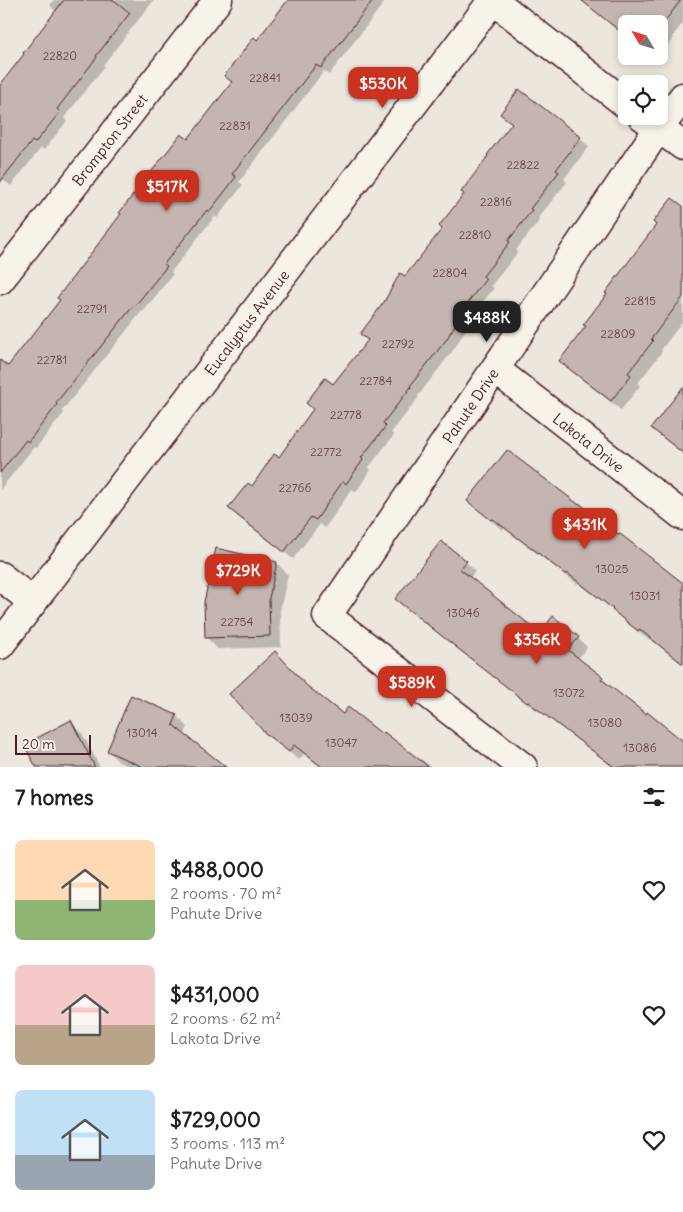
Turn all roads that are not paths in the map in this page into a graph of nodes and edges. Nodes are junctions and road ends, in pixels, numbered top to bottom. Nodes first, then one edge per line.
1 (218, 0) edge
2 (493, 0) edge
3 (683, 97) edge
4 (618, 98) edge
5 (668, 108) edge
6 (648, 125) edge
7 (654, 125) edge
8 (683, 146) edge
9 (0, 280) edge
10 (495, 369) junction
11 (683, 516) edge
12 (0, 576) edge
13 (33, 602) junction
14 (0, 645) edge
15 (522, 767) edge

1 - 9 street, Brompton Street
2 - 4 street
2 - 13 street, Eucalyptus Avenue
3 - 5 street, Pahute Drive
6 - 10 street, Pahute Drive
7 - 8 street
10 - 11 street, Lakota Drive
10 - 15 street, Pahute Drive
12 - 13 street
13 - 14 street, Eucalyptus Avenue

